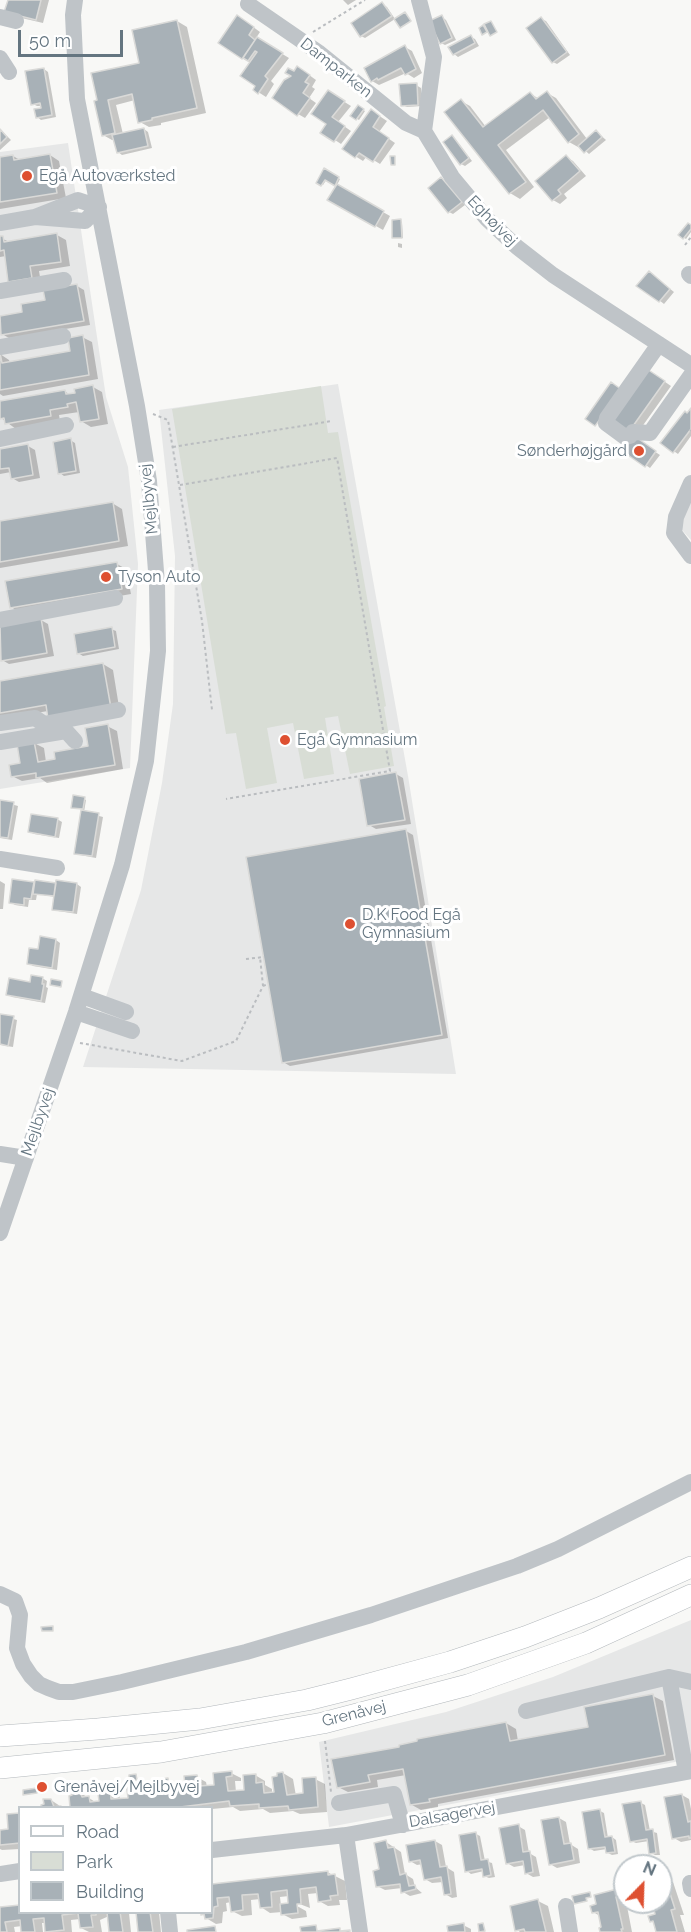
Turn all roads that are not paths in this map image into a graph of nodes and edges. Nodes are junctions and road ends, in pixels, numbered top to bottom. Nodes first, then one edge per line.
1 (75, 0) edge
2 (419, 0) edge
3 (248, 4) dead end
4 (424, 131) junction
5 (99, 207) junction
6 (0, 223) edge
7 (64, 280) dead end
8 (0, 291) edge
9 (63, 336) dead end
10 (659, 344) junction
11 (0, 347) edge
12 (691, 365) edge
13 (691, 375) edge
14 (66, 425) dead end
15 (0, 438) edge
16 (691, 483) edge
17 (691, 556) edge
18 (115, 598) dead end
19 (0, 620) edge
20 (118, 710) dead end
21 (0, 723) edge
22 (75, 741) dead end
23 (0, 742) edge
24 (0, 859) edge
25 (57, 868) dead end
26 (82, 996) junction
27 (76, 1012) junction
28 (126, 1012) dead end
29 (132, 1031) dead end
30 (0, 1154) edge
31 (26, 1158) junction
32 (0, 1233) edge
33 (691, 1482) edge
34 (691, 1567) edge
35 (0, 1594) edge
36 (691, 1595) edge
37 (669, 1677) junction
38 (691, 1682) edge
39 (526, 1711) dead end
40 (0, 1736) edge
41 (0, 1768) edge
42 (689, 1772) edge
43 (336, 1802) road end
44 (403, 1825) junction
45 (346, 1835) junction
46 (213, 1850) edge
47 (18, 1871) edge
48 (0, 1874) edge
49 (566, 1906) dead end
50 (168, 1914) edge
51 (170, 1932) edge
52 (360, 1932) edge
53 (570, 1932) edge

1 - 5 street, Mejlbyvej
2 - 4 street
3 - 4 street, Damparken
4 - 10 street, Eghøjvej
5 - 6 street
5 - 26 street, Mejlbyvej
7 - 8 street
9 - 11 street
10 - 12 street, Eghøjvej
10 - 13 street
14 - 15 street
16 - 17 street
18 - 19 street
20 - 21 street
22 - 23 street
24 - 25 street
26 - 27 street, Mejlbyvej
26 - 28 street
27 - 29 street
27 - 31 street, Mejlbyvej
30 - 31 street
31 - 32 street, Mejlbyvej
33 - 35 street
34 - 40 main road, Grenåvej
36 - 41 main road, Grenåvej
37 - 38 street
37 - 39 street
37 - 42 street
42 - 44 street, Dalsagervej
43 - 44 street
44 - 45 street, Dalsagervej
45 - 46 street, Dalsagervej
45 - 52 street
47 - 48 street
49 - 53 street
50 - 51 street

